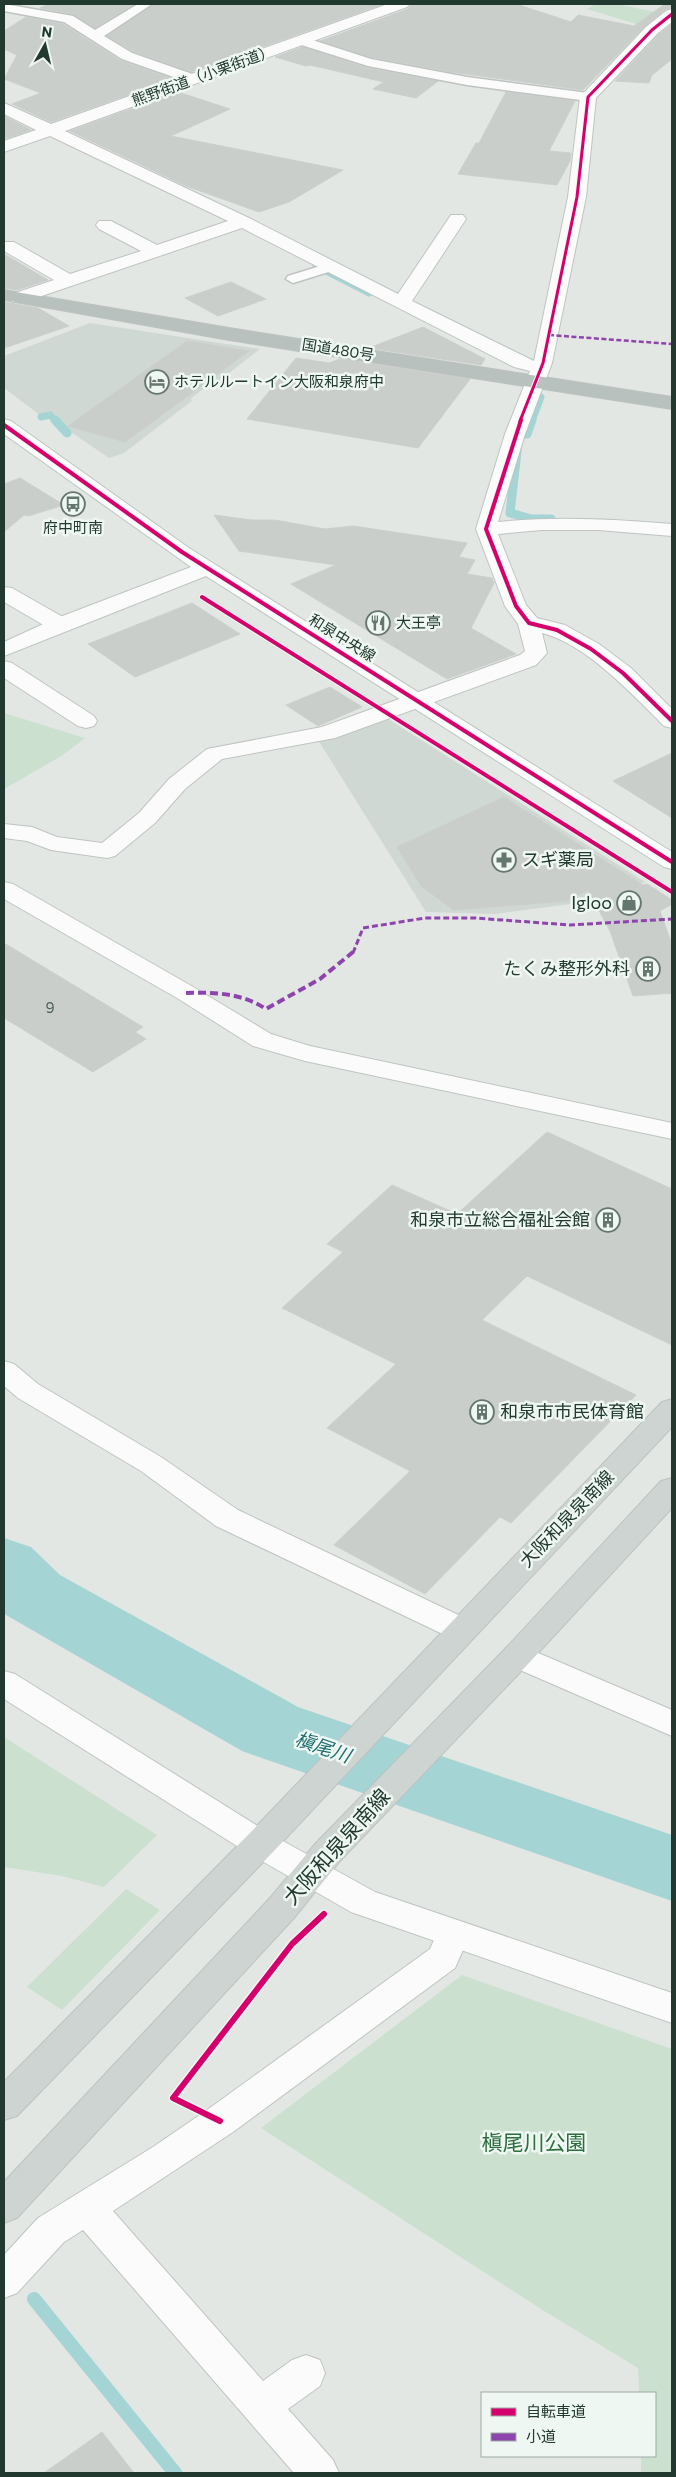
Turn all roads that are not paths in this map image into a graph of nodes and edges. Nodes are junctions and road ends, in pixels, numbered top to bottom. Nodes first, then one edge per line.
1 (146, 4) edge
2 (402, 4) edge
3 (4, 7) edge
4 (672, 14) edge
5 (94, 36) junction
6 (300, 40) junction
7 (193, 79) junction
8 (588, 97) junction
9 (4, 108) edge
10 (53, 131) junction
11 (4, 147) edge
12 (457, 219) dead end
13 (243, 222) junction
14 (105, 225) dead end
15 (8, 246) dead end
16 (155, 252) junction
17 (326, 268) junction
18 (293, 279) dead end
19 (69, 281) junction
20 (11, 297) edge
21 (402, 302) junction
22 (539, 375) junction
23 (672, 403) edge
24 (4, 425) edge
25 (486, 529) junction
26 (672, 530) edge
27 (208, 568) junction
28 (4, 593) edge
29 (60, 624) junction
30 (529, 624) junction
31 (4, 650) edge
32 (4, 668) edge
33 (418, 701) junction
34 (86, 721) dead end
35 (672, 721) edge
36 (4, 831) edge
37 (672, 862) edge
38 (4, 889) edge
39 (672, 1131) edge
40 (4, 1371) edge
41 (672, 1409) edge
42 (672, 1489) edge
43 (458, 1634) junction
44 (511, 1661) junction
45 (4, 1683) edge
46 (672, 1724) edge
47 (267, 1836) junction
48 (319, 1863) junction
49 (453, 1934) junction
50 (672, 2008) edge
51 (44, 2064) junction
52 (4, 2082) edge
53 (4, 2105) edge
54 (4, 2208) edge
55 (87, 2208) junction
56 (4, 2281) edge
57 (306, 2373) dead end
58 (261, 2405) junction
59 (318, 2473) edge

1 - 5 lane
2 - 6 street, 熊野街道（小栗街道）
3 - 5 lane
4 - 8 street
5 - 7 lane
6 - 7 street, 熊野街道（小栗街道）
6 - 8 lane
7 - 10 street, 熊野街道（小栗街道）
8 - 22 street
9 - 10 street
10 - 11 street, 熊野街道（小栗街道）
10 - 13 street
12 - 21 street
13 - 16 street
13 - 17 street
14 - 16 street
15 - 19 street
16 - 19 street
17 - 18 lane
17 - 21 street
19 - 20 street
20 - 22 highway, 国道480号
21 - 22 street
22 - 23 highway, 国道480号
22 - 25 street
24 - 27 street, 和泉中央線
25 - 26 street
25 - 30 street
27 - 29 street
27 - 33 street, 和泉中央線
28 - 29 street
29 - 31 street
30 - 33 street
30 - 35 street
32 - 34 street
33 - 36 street
33 - 37 street, 和泉中央線
38 - 39 street
40 - 43 street
41 - 43 main road, 大阪和泉泉南線
42 - 44 main road, 大阪和泉泉南線
43 - 47 main road, 大阪和泉泉南線
44 - 46 street
44 - 48 main road, 大阪和泉泉南線
45 - 47 street
47 - 48 street
47 - 51 main road, 大阪和泉泉南線
48 - 49 street
48 - 54 main road, 大阪和泉泉南線
49 - 50 street
49 - 55 street
51 - 52 street
51 - 53 main road, 大阪和泉泉南線
55 - 56 street
55 - 58 street
57 - 58 street
58 - 59 street

